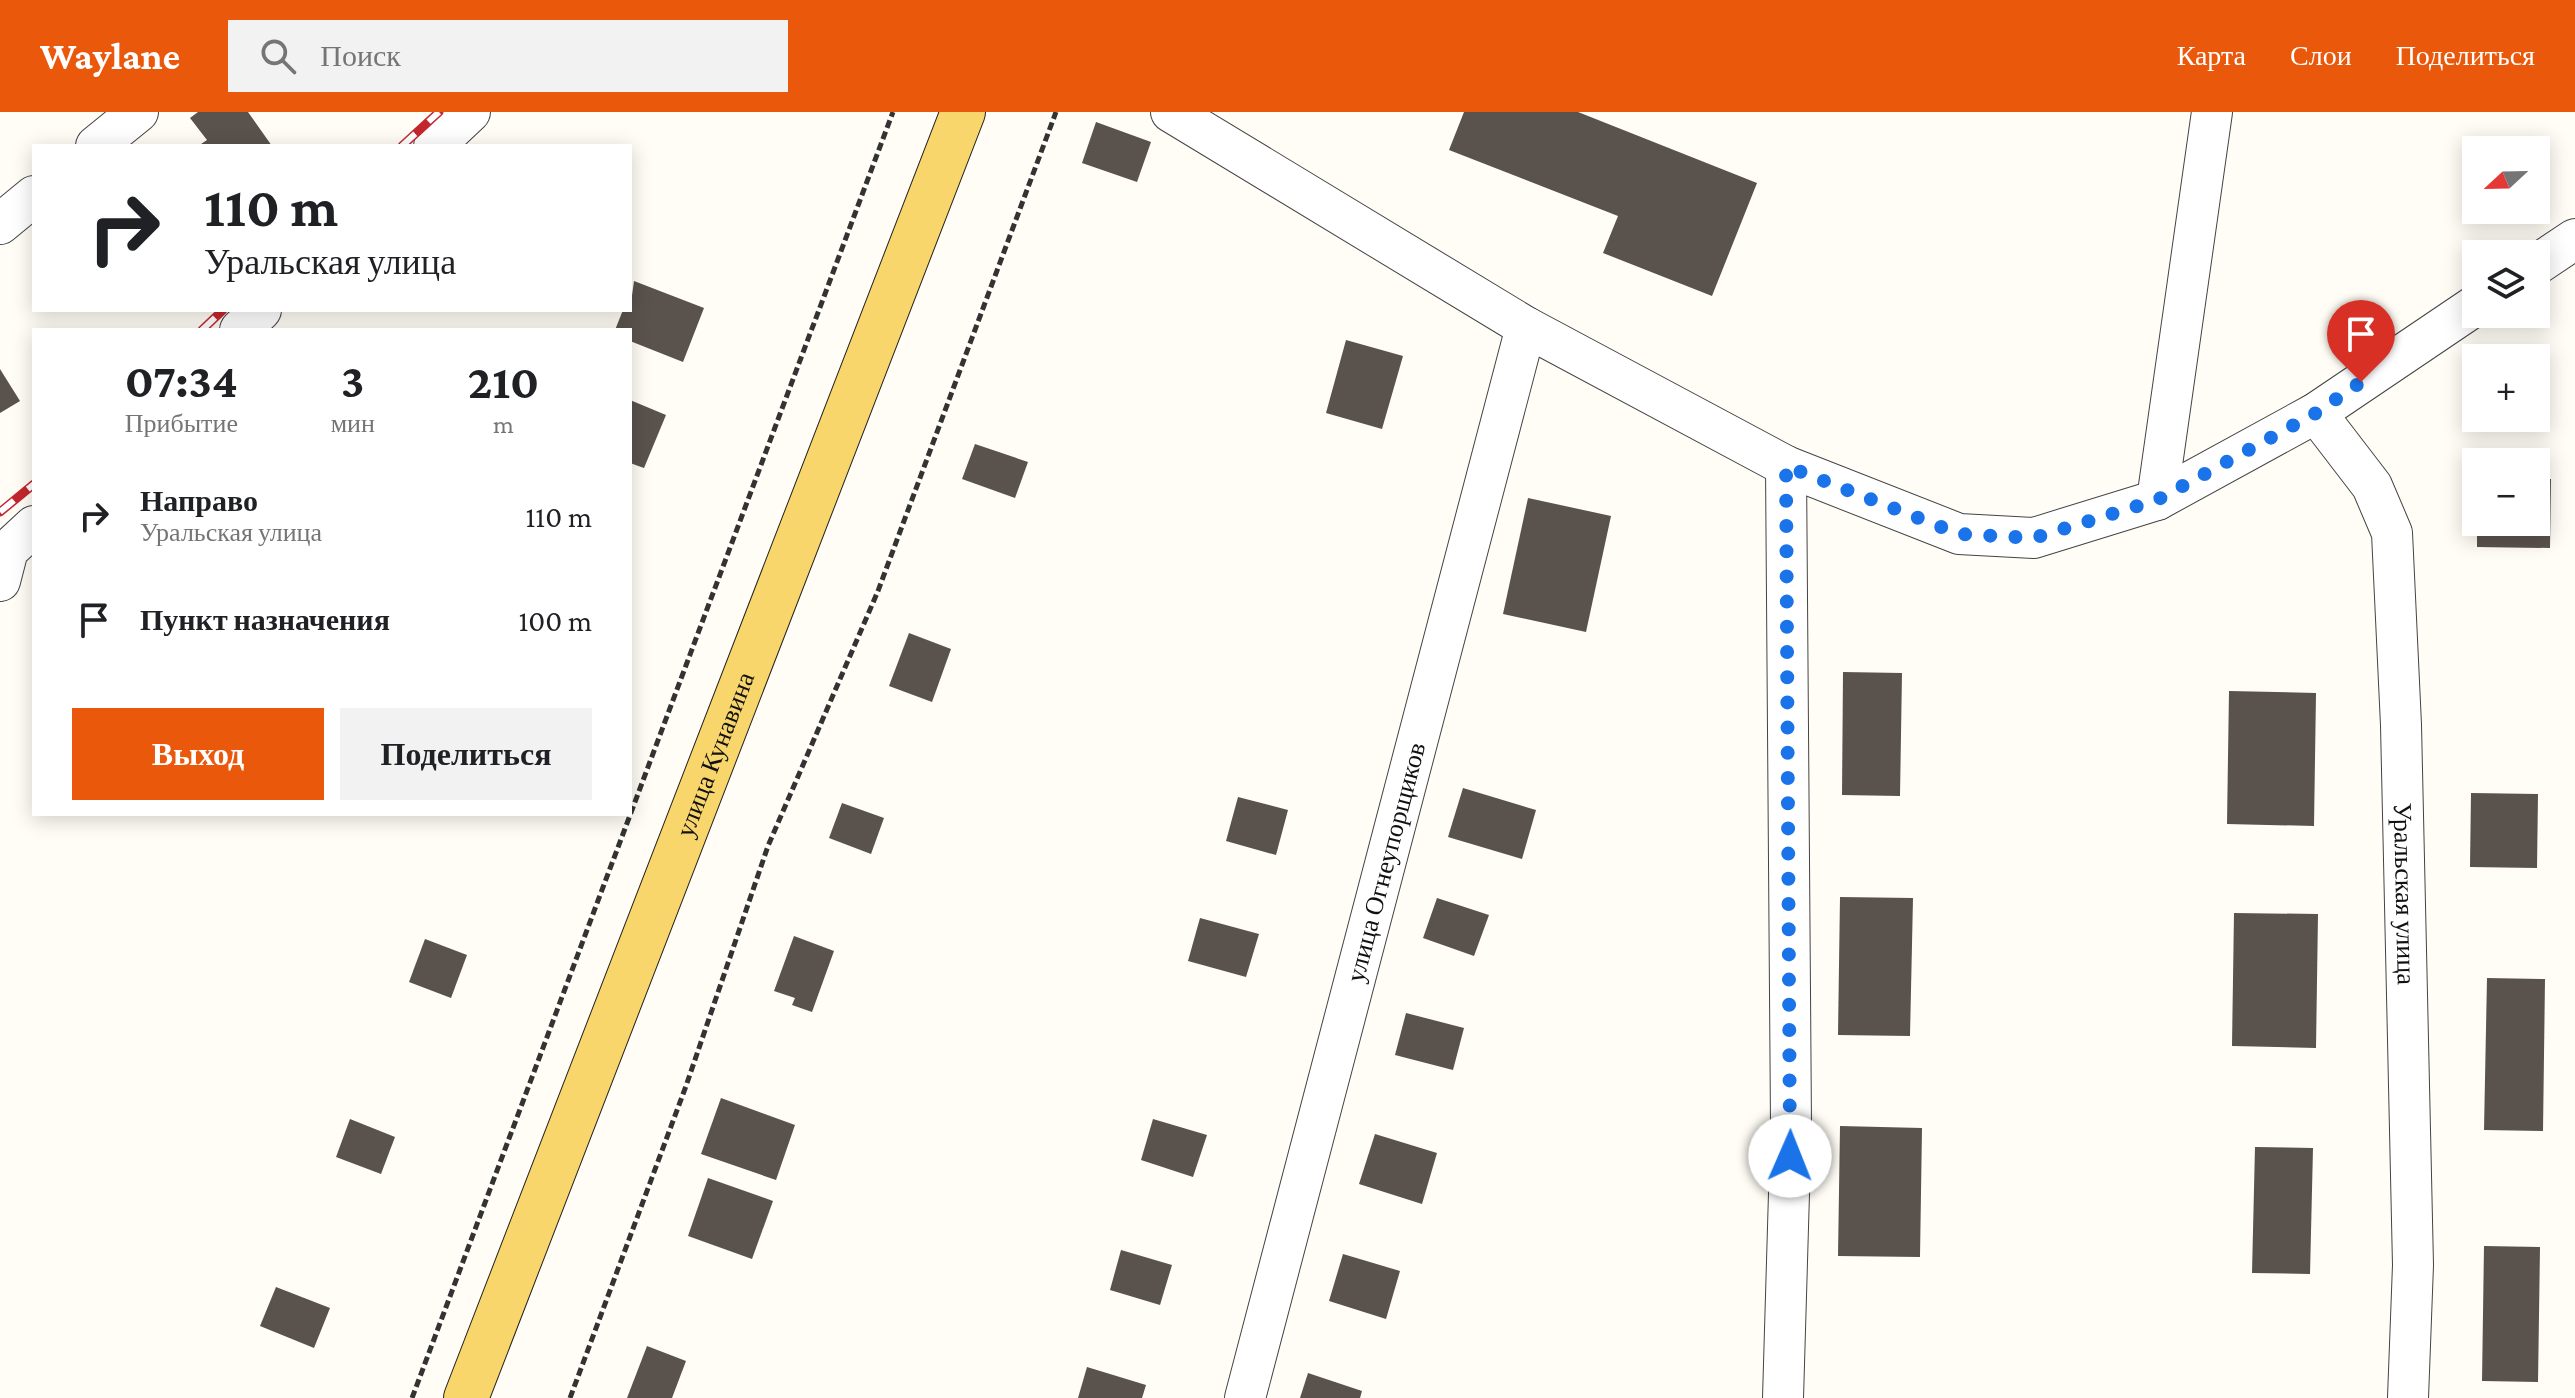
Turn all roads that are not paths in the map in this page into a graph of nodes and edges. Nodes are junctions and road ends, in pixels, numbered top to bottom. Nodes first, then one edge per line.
1 (138, 112) edge
2 (470, 112) edge
3 (963, 112) edge
4 (1171, 112) edge
5 (2212, 112) edge
6 (98, 144) edge
7 (436, 144) edge
8 (32, 198) edge
9 (0, 224) edge
10 (2575, 239) edge
11 (2550, 256) edge
12 (259, 312) edge
13 (2462, 314) edge
14 (1526, 327) junction
15 (242, 328) edge
16 (2316, 413) junction
17 (1786, 466) junction
18 (2157, 500) junction
19 (466, 1398) edge
20 (1245, 1398) edge
21 (1783, 1398) edge
22 (2408, 1398) edge

1 - 6 street
2 - 7 street
3 - 19 main road, улица Кунавина
4 - 14 street
5 - 18 street
8 - 9 street
10 - 11 street
12 - 15 street
13 - 16 street
14 - 17 street
14 - 20 street, улица Огнеупорщиков
16 - 18 street
16 - 22 street, Уральская улица
17 - 18 street
17 - 21 street

